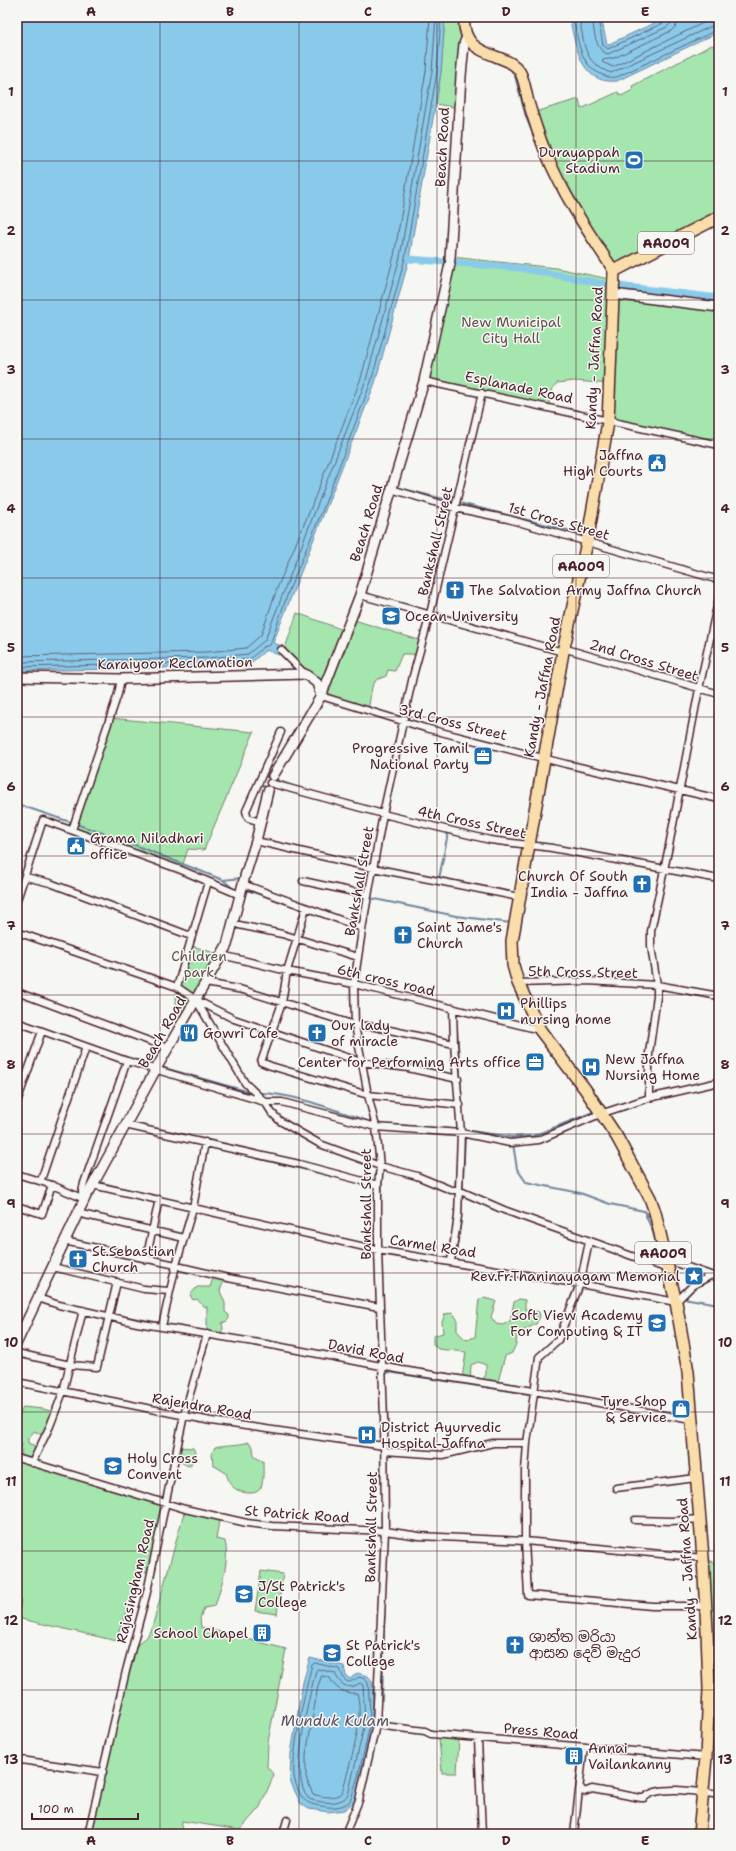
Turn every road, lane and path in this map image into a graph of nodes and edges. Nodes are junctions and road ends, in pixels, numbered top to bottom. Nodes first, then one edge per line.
1 (464, 17) edge
2 (468, 38) junction
3 (719, 218) edge
4 (614, 271) junction
5 (613, 294) junction
6 (719, 307) edge
7 (424, 381) junction
8 (482, 393) junction
9 (608, 422) junction
10 (719, 445) edge
11 (391, 489) junction
12 (455, 508) junction
13 (587, 542) junction
14 (719, 580) edge
15 (360, 595) junction
16 (719, 597) edge
17 (430, 614) junction
18 (281, 650) dead end
19 (563, 650) junction
20 (304, 674) junction
21 (17, 677) edge
22 (121, 679) junction
23 (698, 689) junction
24 (719, 694) edge
25 (321, 696) junction
26 (404, 722) junction
27 (281, 732) dead end
28 (544, 758) junction
29 (270, 784) junction
30 (680, 790) junction
31 (719, 799) edge
32 (383, 814) junction
33 (260, 822) junction
34 (72, 830) junction
35 (256, 841) junction
36 (529, 846) junction
37 (373, 868) junction
38 (665, 869) junction
39 (26, 877) junction
40 (719, 879) edge
41 (244, 880) junction
42 (303, 881) dead end
43 (208, 882) junction
44 (240, 895) junction
45 (368, 896) junction
46 (519, 897) junction
47 (17, 900) edge
48 (306, 908) junction
49 (236, 924) junction
50 (362, 928) junction
51 (17, 932) edge
52 (191, 936) junction
53 (297, 938) junction
54 (226, 956) dead end
55 (358, 957) junction
56 (287, 971) junction
57 (206, 983) junction
58 (518, 983) junction
59 (354, 984) junction
60 (657, 985) junction
61 (177, 987) junction
62 (17, 992) edge
63 (719, 996) edge
64 (196, 1000) junction
65 (282, 1003) junction
66 (453, 1008) junction
67 (17, 1022) edge
68 (355, 1025) junction
69 (540, 1030) junction
70 (42, 1031) junction
71 (272, 1032) junction
72 (454, 1044) junction
73 (86, 1047) junction
74 (168, 1048) junction
75 (127, 1061) junction
76 (361, 1062) junction
77 (156, 1069) junction
78 (458, 1079) junction
79 (719, 1082) edge
80 (368, 1095) junction
81 (649, 1098) junction
82 (17, 1102) edge
83 (265, 1102) junction
84 (460, 1105) junction
85 (600, 1114) junction
86 (125, 1125) junction
87 (376, 1127) junction
88 (461, 1132) junction
89 (205, 1142) junction
90 (380, 1166) junction
91 (17, 1174) edge
92 (42, 1177) dead end
93 (52, 1185) junction
94 (378, 1185) junction
95 (458, 1190) junction
96 (88, 1193) junction
97 (159, 1199) junction
98 (17, 1206) edge
99 (193, 1208) junction
100 (77, 1213) junction
101 (152, 1230) junction
102 (184, 1238) junction
103 (64, 1241) junction
104 (589, 1242) junction
105 (378, 1250) junction
106 (146, 1260) junction
107 (451, 1261) junction
108 (666, 1264) junction
109 (178, 1266) junction
110 (53, 1267) junction
111 (710, 1276) junction
112 (719, 1278) edge
113 (117, 1282) junction
114 (580, 1284) junction
115 (169, 1291) junction
116 (38, 1298) junction
117 (675, 1298) junction
118 (379, 1307) junction
119 (83, 1310) junction
120 (109, 1316) junction
121 (162, 1326) junction
122 (207, 1334) junction
123 (17, 1342) edge
124 (17, 1353) edge
125 (70, 1365) junction
126 (381, 1366) junction
127 (17, 1382) edge
128 (534, 1391) junction
129 (63, 1392) junction
130 (184, 1415) junction
131 (692, 1420) junction
132 (527, 1443) junction
133 (384, 1448) junction
134 (17, 1458) edge
135 (32, 1463) junction
136 (696, 1478) junction
137 (616, 1488) dead end
138 (166, 1504) junction
139 (700, 1519) junction
140 (635, 1520) dead end
141 (385, 1531) junction
142 (525, 1541) junction
143 (703, 1558) junction
144 (706, 1606) junction
145 (714, 1689) edge
146 (376, 1725) junction
147 (478, 1739) junction
148 (584, 1747) junction
149 (706, 1757) junction
150 (21, 1760) dead end
151 (104, 1772) junction
152 (580, 1787) junction
153 (702, 1792) junction
154 (719, 1795) edge
155 (287, 1820) dead end
156 (88, 1834) edge
157 (283, 1834) edge
158 (345, 1834) edge
159 (482, 1834) edge
160 (574, 1834) edge
161 (699, 1834) edge

1 - 2 main road
2 - 4 main road, Kandy - Jaffna Road
2 - 7 main road, Beach Road
3 - 4 highway, AA009
4 - 5 highway, Kandy - Jaffna Road / AA009
5 - 6 main road
5 - 9 highway, Kandy - Jaffna Road / AA009
7 - 8 street, Esplanade Road
7 - 11 main road, Beach Road
8 - 9 street, Esplanade Road
8 - 12 street, Bankshall Street
9 - 10 street, Esplanade Road
9 - 13 highway, Kandy - Jaffna Road / AA009
11 - 12 street, 1st Cross Street
11 - 15 main road, Beach Road
12 - 13 street, 1st Cross Street
12 - 17 street, Bankshall Street
13 - 14 street, 1st Cross Street
13 - 19 highway, Kandy - Jaffna Road / AA009
15 - 17 street, 2nd Cross Street
15 - 25 main road, Beach Road
16 - 23 street
17 - 19 street, 2nd Cross Street
17 - 26 street, Bankshall Street
18 - 20 street
19 - 23 street, 2nd Cross Street
19 - 28 highway, Kandy - Jaffna Road / AA009
20 - 22 main road, Karaiyoor Reclamation
20 - 25 main road
21 - 22 main road, Karaiyoor Reclamation
22 - 34 street
23 - 24 street, 2nd Cross Street
23 - 30 street
25 - 26 street, 3rd Cross Street
25 - 29 main road, Beach Road
26 - 28 street, 3rd Cross Street
26 - 32 street, Bankshall Street
27 - 33 street
28 - 30 street, 3rd Cross Street
28 - 36 highway, Kandy - Jaffna Road / AA009
29 - 32 street, 4th Cross Street
29 - 33 main road, Beach Road
30 - 31 street, 3rd Cross Street
30 - 38 street
32 - 36 street, 4th Cross Street
32 - 37 street, Bankshall Street
33 - 35 main road, Beach Road
34 - 39 street
34 - 43 street
35 - 37 street
35 - 41 main road, Beach Road
36 - 38 street, 4th Cross Street
36 - 46 highway, Kandy - Jaffna Road / AA009
37 - 45 street, Bankshall Street
37 - 46 street
38 - 40 street, 4th Cross Street
38 - 60 street
39 - 47 street
39 - 52 street
41 - 44 main road, Beach Road
41 - 48 street
42 - 45 street
43 - 44 street
43 - 52 street
44 - 49 main road, Beach Road
45 - 50 street, Bankshall Street
46 - 58 highway, Kandy - Jaffna Road / AA009
48 - 50 street
48 - 53 street
49 - 53 street
49 - 57 main road, Beach Road
50 - 55 street, Bankshall Street
51 - 61 street
52 - 61 street
53 - 55 street
53 - 56 street
54 - 56 street, 6th cross road
55 - 59 street, Bankshall Street
56 - 59 street, 6th cross road
56 - 65 street
57 - 64 main road, Beach Road
57 - 65 street
58 - 60 street, 5th Cross Street
58 - 69 highway, Kandy - Jaffna Road / AA009
59 - 66 street, 6th cross road
59 - 68 street, Bankshall Street
60 - 63 street, 5th Cross Street
60 - 81 street
61 - 64 street
62 - 74 street
64 - 71 street
64 - 74 main road, Beach Road
64 - 83 street
65 - 68 street
65 - 71 street
66 - 69 street, 6th cross road
66 - 72 street
67 - 70 street
68 - 72 street
68 - 76 street, Bankshall Street
69 - 85 highway, Kandy - Jaffna Road / AA009
70 - 73 street
70 - 82 street
71 - 76 street
71 - 80 street
72 - 78 street
73 - 75 street
73 - 92 street
74 - 77 main road, Beach Road
75 - 77 street
75 - 96 street
76 - 78 street
76 - 80 street, Bankshall Street
77 - 83 street
77 - 86 main road, Beach Road
78 - 84 street
79 - 81 street
80 - 84 street
80 - 87 street, Bankshall Street
81 - 85 street
83 - 87 street
83 - 90 street
84 - 88 street
85 - 88 street
85 - 108 highway, Kandy - Jaffna Road / AA009
86 - 89 street
86 - 96 main road, Beach Road
87 - 88 street
87 - 90 street, Bankshall Street
88 - 95 street
89 - 94 street
89 - 99 street
90 - 94 street, Bankshall Street
90 - 95 street
91 - 93 street, Carmel Road
93 - 96 street, Carmel Road
93 - 98 street
94 - 105 street, Bankshall Street
95 - 104 street
95 - 107 street
96 - 97 street, Carmel Road
96 - 100 main road, Beach Road
97 - 99 street, Carmel Road
97 - 101 street
99 - 102 street
99 - 105 street, Carmel Road
100 - 101 street
100 - 103 main road, Beach Road
101 - 102 street
101 - 106 street
102 - 109 street
103 - 106 street
103 - 110 main road, Beach Road
104 - 108 street
104 - 114 street
105 - 107 street, Carmel Road
105 - 118 street, Bankshall Street
106 - 109 street
107 - 114 street, Carmel Road
108 - 111 street
108 - 117 highway, Kandy - Jaffna Road / AA009
109 - 115 street
109 - 118 street
110 - 113 street
110 - 116 main road, Beach Road
111 - 112 street
111 - 117 street
113 - 115 street
113 - 120 street
114 - 117 street, Carmel Road
114 - 128 street
115 - 121 street
116 - 119 street, David Road
116 - 123 main road, Beach Road
117 - 131 highway, Kandy - Jaffna Road / AA009
118 - 126 street, Bankshall Street
119 - 120 street, David Road
119 - 125 street
120 - 121 street, David Road
120 - 125 street
121 - 122 street, David Road
122 - 126 street, David Road
122 - 130 street, Rajasingham Road
124 - 125 street
125 - 129 street
126 - 128 street, David Road
126 - 133 street, Bankshall Street
127 - 129 street, Rajendra Road
128 - 131 street, David Road
128 - 132 street
129 - 130 street, Rajendra Road
129 - 135 street
130 - 133 street, Rajendra Road
130 - 138 street, Rajasingham Road
131 - 136 highway, Kandy - Jaffna Road / AA009
132 - 133 street, Rajendra Road
132 - 142 street
133 - 141 street, Bankshall Street
134 - 135 street, St Patrick Road
135 - 138 street, St Patrick Road
136 - 137 street
136 - 139 highway, Kandy - Jaffna Road / AA009
138 - 141 street, St Patrick Road
138 - 151 street, Rajasingham Road
139 - 140 street
139 - 143 highway, Kandy - Jaffna Road / AA009
141 - 142 street, St Patrick Road
141 - 146 street, Bankshall Street
142 - 143 street, St Patrick Road
142 - 144 street
143 - 144 highway, Kandy - Jaffna Road / AA009
144 - 145 highway, Kandy - Jaffna Road / AA009
145 - 149 highway, Kandy - Jaffna Road / AA009
146 - 147 street, Press Road
146 - 158 street, Bankshall Street
147 - 148 street, Press Road
147 - 159 street
148 - 149 street, Press Road
148 - 152 street
149 - 153 highway, Kandy - Jaffna Road / AA009
150 - 151 street
151 - 156 street, Rajasingham Road
152 - 153 street
152 - 160 street
153 - 154 street
153 - 161 highway, Kandy - Jaffna Road / AA009
155 - 157 street

